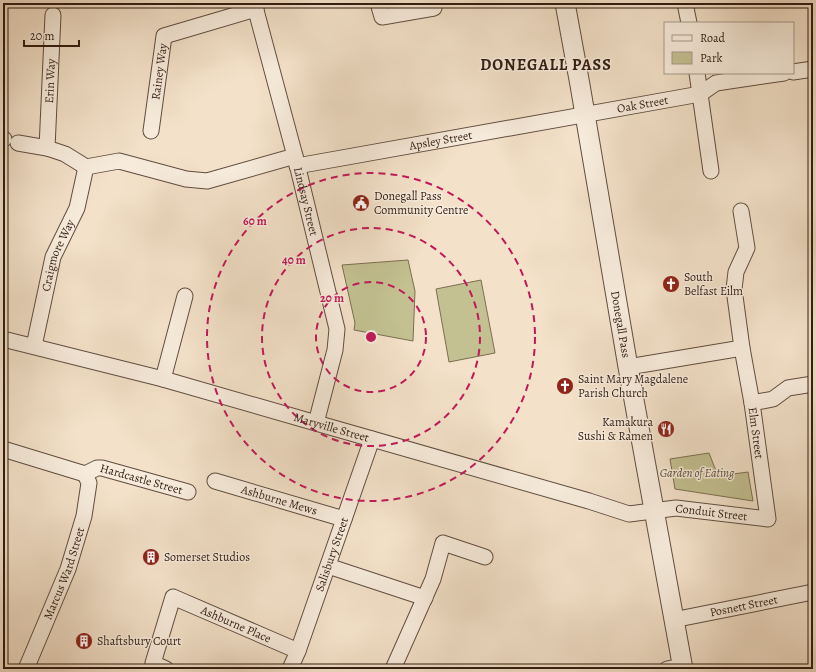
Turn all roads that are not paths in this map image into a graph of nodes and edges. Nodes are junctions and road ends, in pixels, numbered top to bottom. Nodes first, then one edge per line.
1 (378, 3) edge
2 (565, 3) edge
3 (685, 3) edge
4 (255, 6) edge
5 (434, 8) dead end
6 (53, 15) dead end
7 (689, 22) edge
8 (813, 69) edge
9 (794, 72) edge
10 (697, 74) edge
11 (777, 74) edge
12 (700, 94) junction
13 (585, 115) junction
14 (151, 131) dead end
15 (9, 140) edge
16 (47, 148) junction
17 (296, 161) junction
18 (86, 167) junction
19 (711, 171) dead end
20 (741, 212) dead end
21 (185, 296) dead end
22 (7, 340) dead end
23 (34, 346) junction
24 (742, 348) junction
25 (628, 367) junction
26 (163, 379) junction
27 (813, 384) edge
28 (752, 403) junction
29 (316, 424) junction
30 (372, 439) junction
31 (3, 449) edge
32 (85, 474) junction
33 (215, 481) dead end
34 (188, 492) dead end
35 (654, 510) junction
36 (344, 519) junction
37 (768, 519) joint
38 (485, 557) dead end
39 (328, 566) junction
40 (813, 592) edge
41 (425, 598) junction
42 (673, 620) junction
43 (298, 651) junction
44 (677, 668) edge
45 (26, 669) edge
46 (166, 669) edge
47 (290, 669) edge
48 (393, 669) edge

1 - 5 street
2 - 13 street, Donegall Pass
3 - 7 street
4 - 14 street, Rainey Way
4 - 17 street, Lindsay Street
6 - 16 street, Erin Way
8 - 9 street
10 - 12 street
11 - 12 street
12 - 13 street, Oak Street
12 - 19 street
13 - 17 street, Apsley Street
13 - 25 street, Donegall Pass
15 - 16 street
16 - 18 street
17 - 18 street, Apsley Street
17 - 29 street, Lindsay Street
18 - 23 street, Craigmore Way
20 - 24 street, Elm Street
21 - 26 street
22 - 23 street, Maryville Street
23 - 26 street, Maryville Street
24 - 25 street
24 - 28 street, Elm Street
25 - 35 street, Donegall Pass
26 - 29 street, Maryville Street
27 - 28 street
28 - 37 street, Elm Street
29 - 30 street, Maryville Street
30 - 35 street, Maryville Street
30 - 36 street, Salisbury Street
31 - 32 street, Hardcastle Street
32 - 34 street, Hardcastle Street
32 - 45 street, Marcus Ward Street
33 - 36 street, Ashburne Mews
35 - 37 street, Conduit Street
35 - 42 street, Donegall Pass
36 - 39 street, Salisbury Street
38 - 41 street
39 - 41 street
39 - 43 street, Salisbury Street
40 - 42 street, Posnett Street
41 - 48 street
42 - 44 street, Donegall Pass
43 - 46 street, Ashburne Place
43 - 47 street, Salisbury Street

